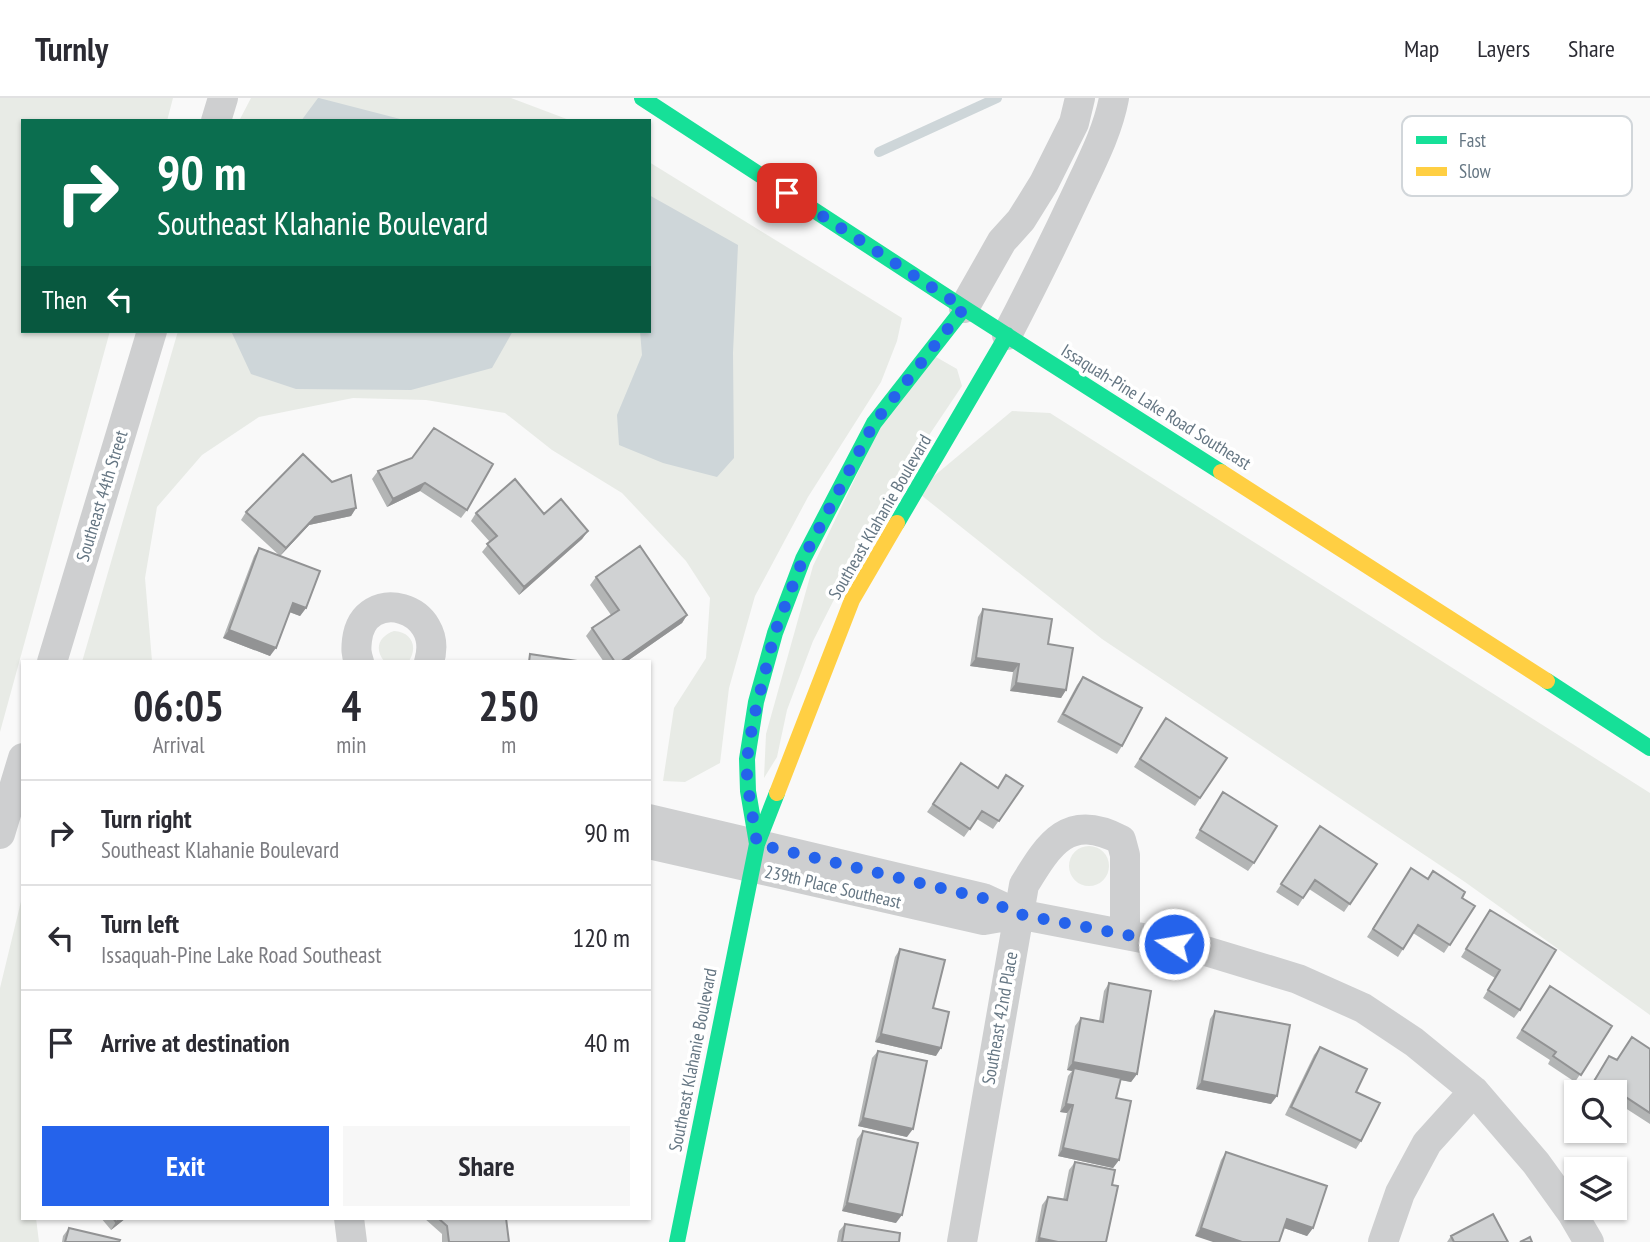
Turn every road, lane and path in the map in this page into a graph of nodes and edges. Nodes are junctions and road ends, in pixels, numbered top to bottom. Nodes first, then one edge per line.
1 (223, 98) edge
2 (642, 98) edge
3 (1080, 98) edge
4 (1114, 98) edge
5 (217, 119) edge
6 (964, 308) junction
7 (151, 333) edge
8 (1007, 335) junction
9 (53, 660) edge
10 (358, 660) edge
11 (429, 660) edge
12 (1650, 748) edge
13 (21, 765) edge
14 (651, 819) edge
15 (0, 834) edge
16 (651, 844) edge
17 (754, 856) junction
18 (1018, 914) junction
19 (1125, 933) junction
20 (1474, 1091) junction
21 (349, 1220) edge
22 (352, 1242) edge
23 (677, 1242) edge
24 (962, 1242) edge
25 (1383, 1242) edge
26 (1589, 1242) edge

1 - 5 street
2 - 6 street, Issaquah-Pine Lake Road Southeast
3 - 6 street
4 - 8 street
6 - 8 street, Issaquah-Pine Lake Road Southeast
6 - 17 street, Southeast Klahanie Boulevard
7 - 9 street, Southeast 44th Street
8 - 12 street, Issaquah-Pine Lake Road Southeast
8 - 17 street, Southeast Klahanie Boulevard
10 - 11 street
13 - 15 street
14 - 17 street, 239th Place Southeast
16 - 17 street, 239th Place Southeast
17 - 18 street, 239th Place Southeast
17 - 23 street, Southeast Klahanie Boulevard
18 - 19 street, 239th Place Southeast
18 - 19 street, Southeast 42nd Place
18 - 24 street, Southeast 42nd Place
19 - 20 street, 239th Place Southeast
20 - 25 street
20 - 26 street, 239th Place Southeast
21 - 22 street

